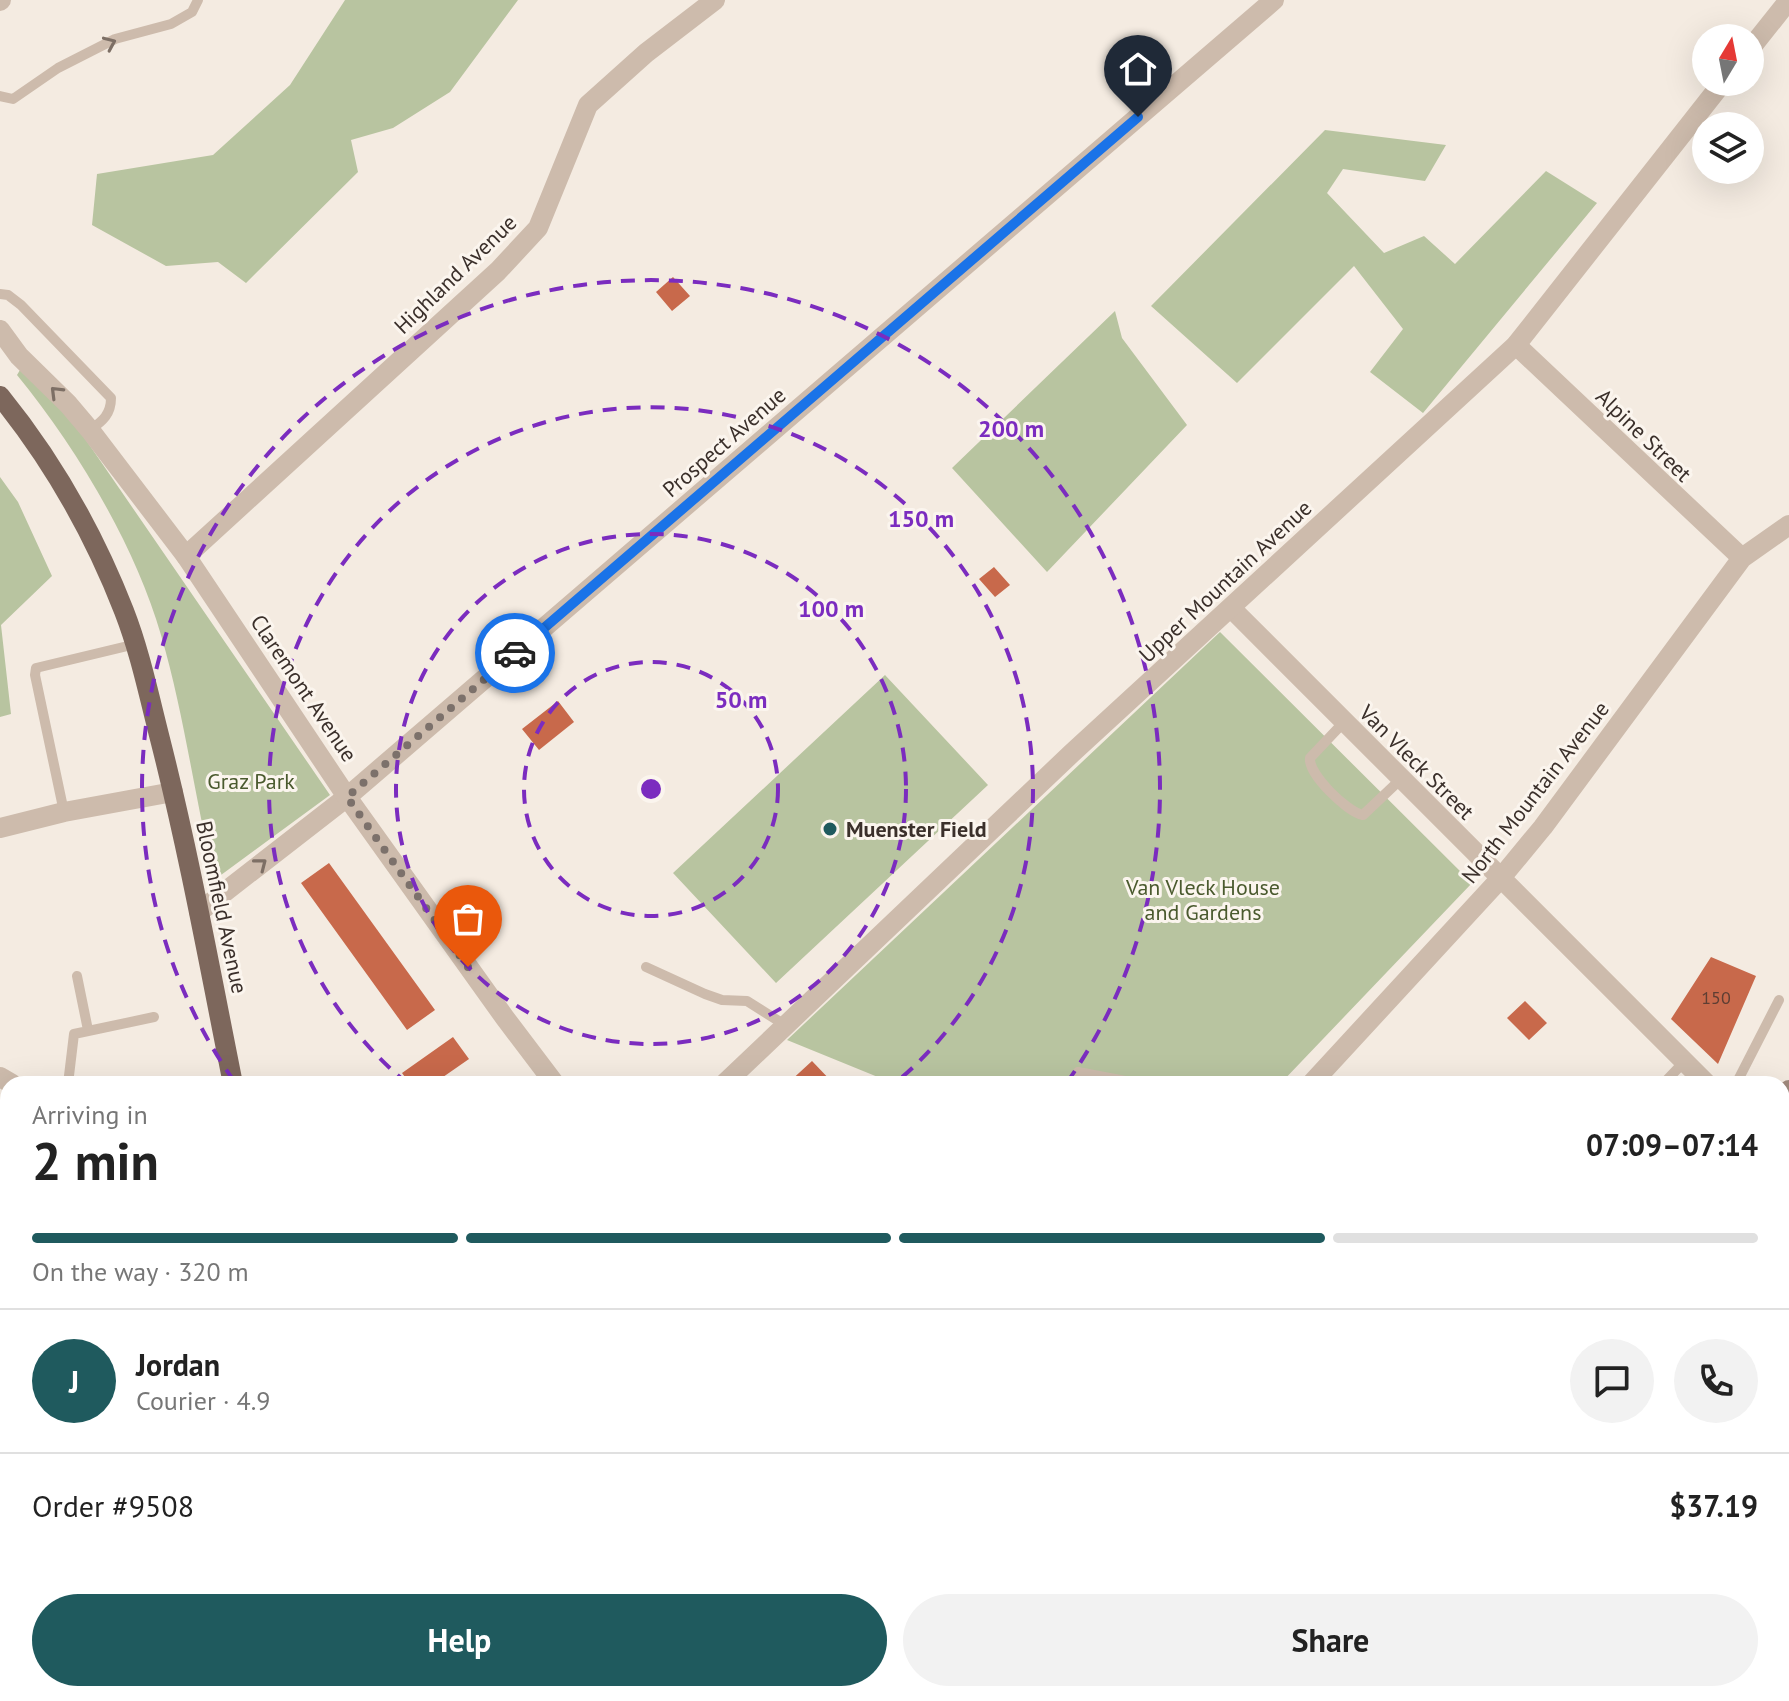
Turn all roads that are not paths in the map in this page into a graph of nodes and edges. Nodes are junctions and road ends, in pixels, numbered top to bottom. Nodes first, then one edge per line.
1 (198, 0) edge
2 (715, 0) edge
3 (1274, 0) edge
4 (1789, 0) edge
5 (1764, 31) edge
6 (0, 96) edge
7 (1712, 96) edge
8 (0, 294) edge
9 (0, 330) edge
10 (0, 342) edge
11 (1516, 345) junction
12 (19, 356) junction
13 (0, 396) edge
14 (90, 430) junction
15 (1789, 525) edge
16 (186, 556) junction
17 (1742, 558) junction
18 (1231, 608) junction
19 (136, 644) junction
20 (1344, 722) junction
21 (1401, 779) junction
22 (173, 792) junction
23 (347, 797) junction
24 (64, 812) junction
25 (0, 828) edge
26 (1500, 879) junction
27 (199, 912) junction
28 (646, 967) dead end
29 (77, 976) dead end
30 (1779, 1000) dead end
31 (154, 1017) dead end
32 (785, 1025) junction
33 (88, 1030) junction
34 (1684, 1062) junction
35 (1078, 1072) dead end
36 (69, 1076) edge
37 (231, 1076) edge
38 (549, 1076) edge
39 (732, 1076) edge
40 (1099, 1076) edge
41 (1318, 1076) edge
42 (1671, 1076) edge
43 (1699, 1076) edge
44 (1740, 1076) edge

6 -> 1 lane
2 - 16 street, Highland Avenue
3 - 23 street, Prospect Avenue
4 - 5 street
7 - 11 street, Upper Mountain Avenue
8 - 14 lane
9 - 12 street, Claremont Avenue
10 - 12 street
11 - 17 street, Alpine Street
11 - 18 street, Upper Mountain Avenue
14 -> 12 street, Claremont Avenue
13 - 19 main road, Bloomfield Avenue
14 - 16 street, Claremont Avenue
15 - 17 street, North Mountain Avenue
16 - 23 street, Claremont Avenue
17 - 26 street, North Mountain Avenue
18 - 20 street, Van Vleck Street
18 - 32 street, Upper Mountain Avenue
19 - 22 main road, Bloomfield Avenue
19 - 24 lane
20 - 21 street, Van Vleck Street
20 - 21 lane
21 - 26 street, Van Vleck Street
22 - 24 street
22 - 27 main road, Bloomfield Avenue
27 -> 23 street, Prospect Avenue
23 - 38 street, Claremont Avenue
24 - 25 street
26 - 34 street, Van Vleck Street
26 - 41 street, North Mountain Avenue
27 - 37 main road, Bloomfield Avenue
28 - 32 lane
29 - 33 lane
30 - 44 lane
31 - 33 lane
32 - 39 street, Upper Mountain Avenue
33 - 36 lane
34 - 42 lane
34 - 43 street, Van Vleck Street
35 - 40 lane

